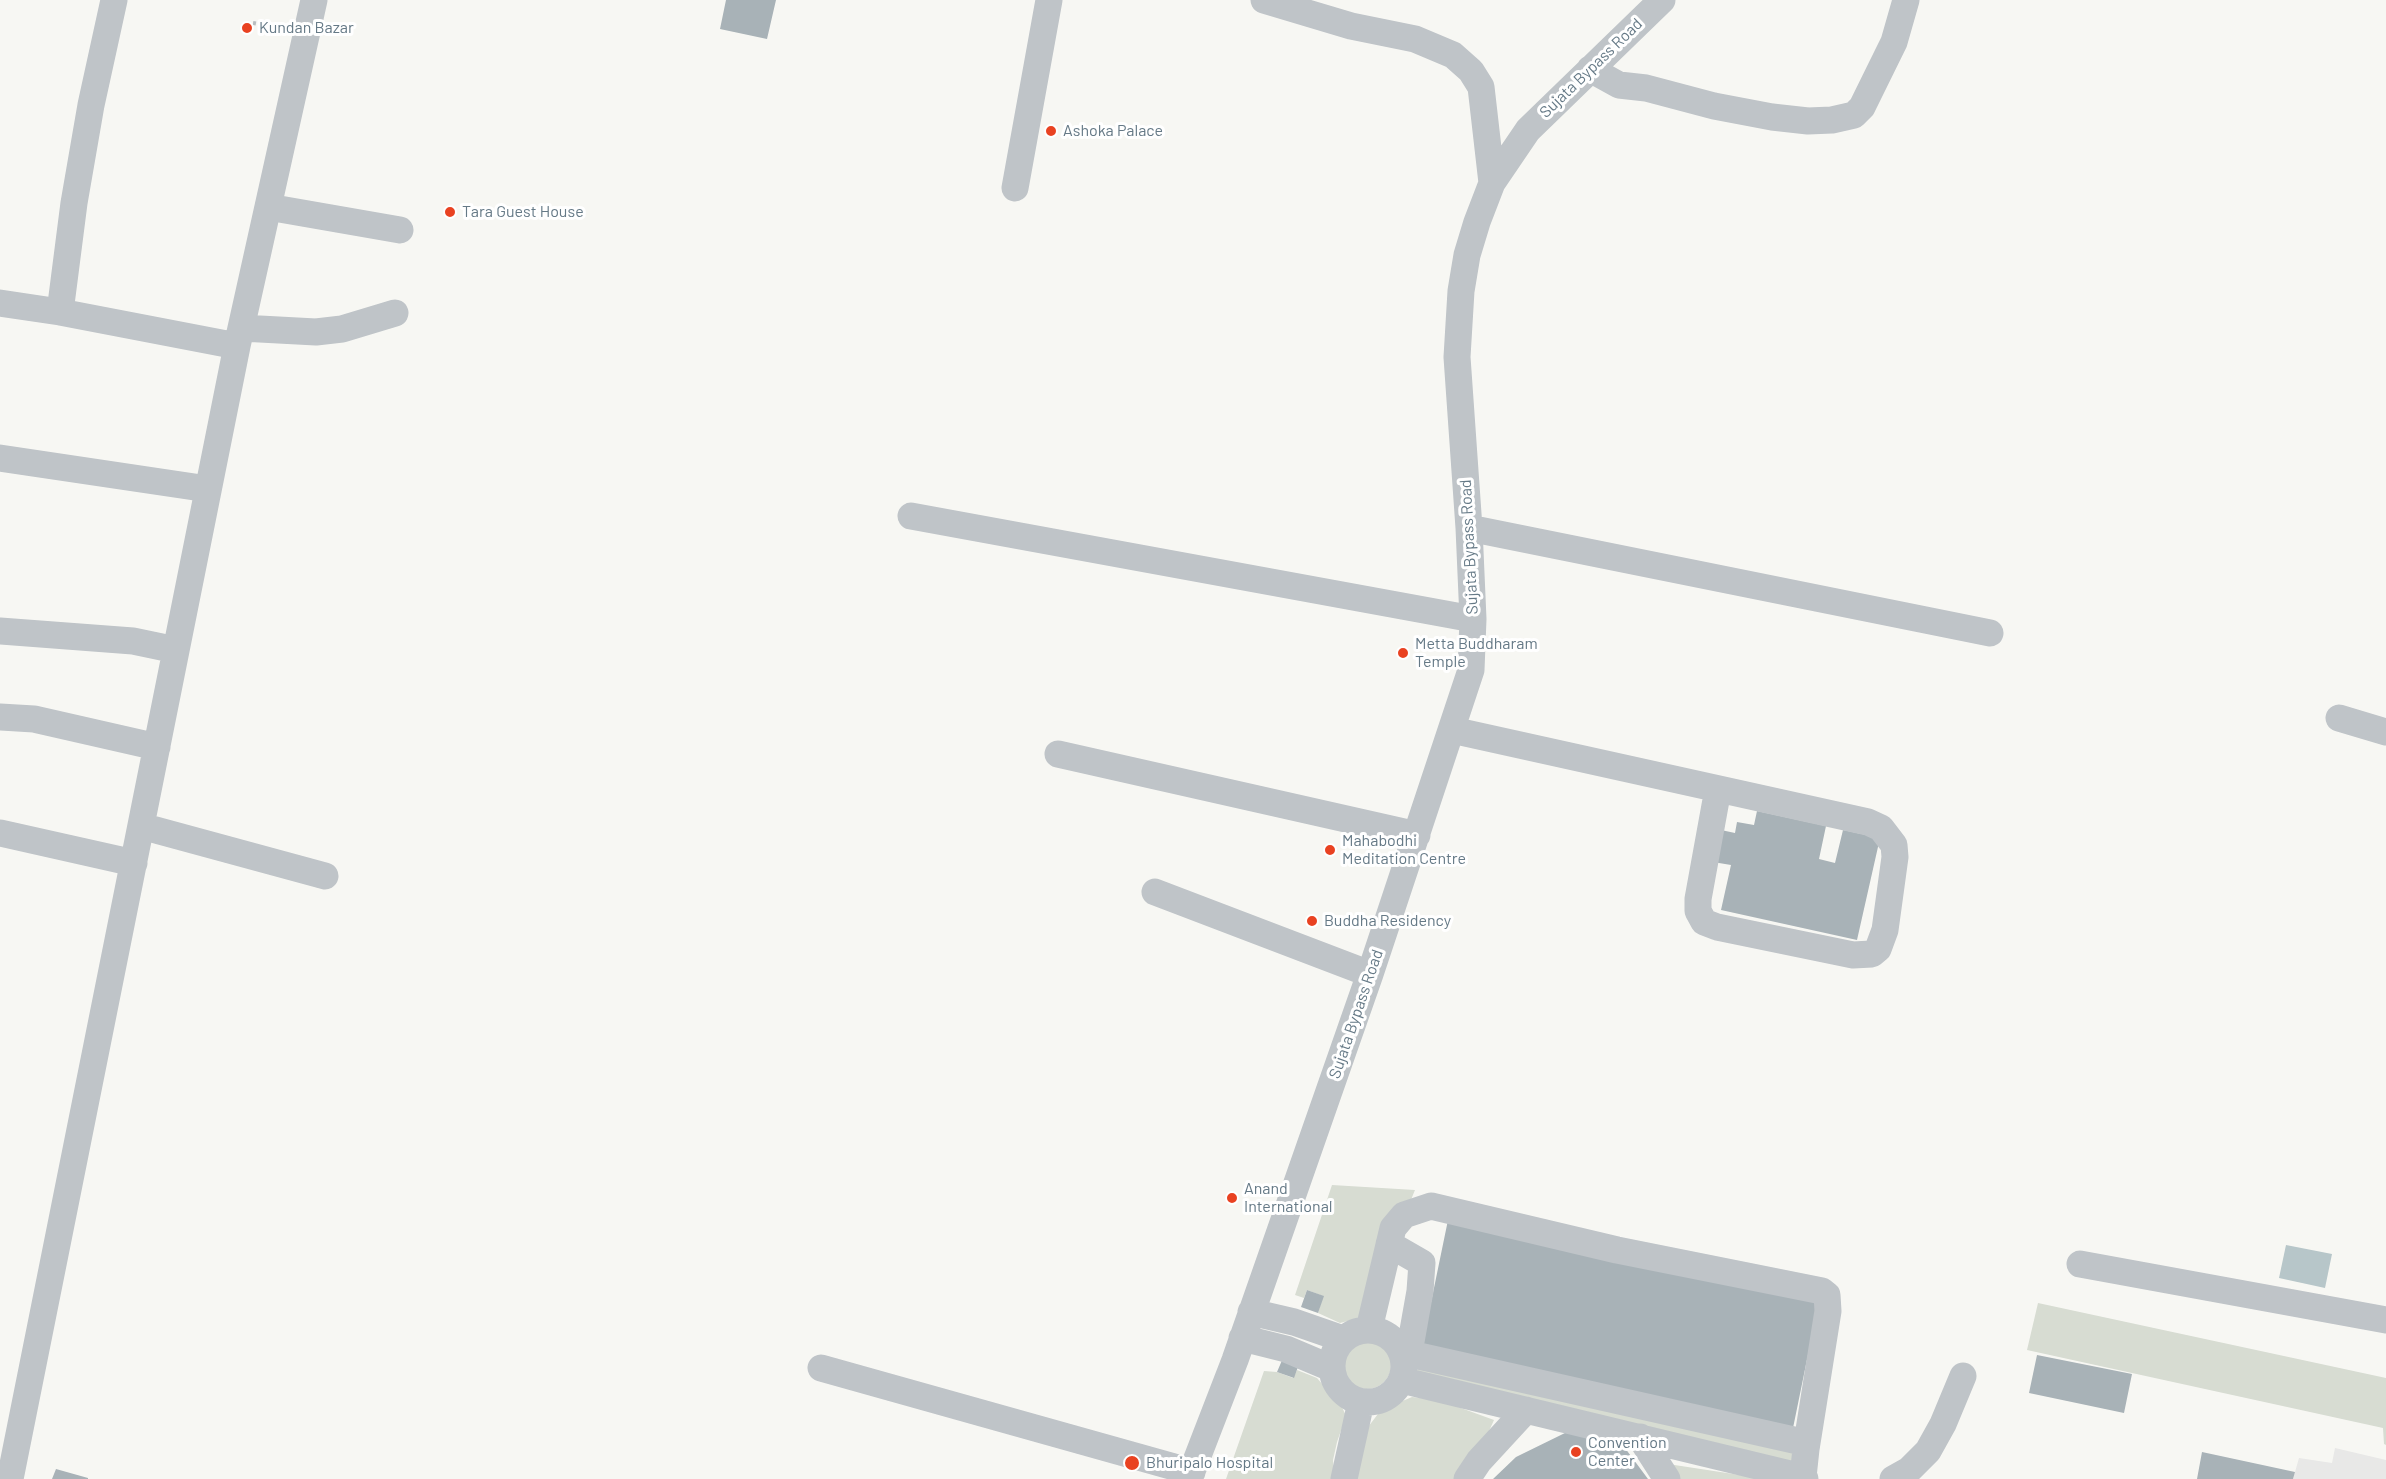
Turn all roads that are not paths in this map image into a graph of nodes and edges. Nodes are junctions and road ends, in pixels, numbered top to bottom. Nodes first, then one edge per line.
1 (114, 0) edge
2 (314, 0) edge
3 (1049, 0) edge
4 (1264, 0) edge
5 (1662, 0) edge
6 (1906, 0) edge
7 (1605, 78) junction
8 (1492, 183) junction
9 (1015, 188) dead end
10 (268, 207) junction
11 (400, 230) dead end
12 (0, 303) edge
13 (60, 312) junction
14 (395, 313) dead end
15 (239, 337) junction
16 (0, 458) edge
17 (208, 489) junction
18 (911, 516) dead end
19 (1469, 528) junction
20 (1473, 620) junction
21 (0, 631) edge
22 (1990, 633) dead end
23 (176, 650) junction
24 (0, 717) edge
25 (2339, 718) dead end
26 (1452, 730) junction
27 (2386, 732) edge
28 (157, 747) junction
29 (1058, 754) dead end
30 (1718, 789) junction
31 (141, 826) junction
32 (0, 833) edge
33 (1416, 835) junction
34 (134, 862) junction
35 (325, 876) dead end
36 (1155, 892) dead end
37 (1370, 974) junction
38 (1389, 1244) junction
39 (2080, 1264) dead end
40 (1251, 1312) junction
41 (2386, 1320) edge
42 (1369, 1329) junction
43 (1242, 1338) junction
44 (1343, 1340) junction
45 (1405, 1353) junction
46 (821, 1368) dead end
47 (1331, 1368) junction
48 (1963, 1376) dead end
49 (1401, 1380) junction
50 (1361, 1402) junction
51 (1526, 1410) junction
52 (1640, 1437) junction
53 (1807, 1443) junction
54 (1190, 1475) edge
55 (1804, 1478) edge
56 (10, 1479) edge
57 (1344, 1479) edge
58 (1467, 1479) edge
59 (1667, 1479) edge
60 (1893, 1479) edge

1 - 13 street
2 - 10 street
3 - 9 street
4 - 8 street
5 - 7 street, Sujata Bypass Road
6 - 7 street
7 - 8 street, Sujata Bypass Road
8 - 19 street, Sujata Bypass Road
10 - 11 street
10 - 15 street
12 - 13 street
13 - 15 street
14 - 15 street
15 - 17 street
16 - 17 street
17 - 23 street
18 - 20 street
19 - 20 street, Sujata Bypass Road
19 - 22 street
20 - 26 street, Sujata Bypass Road
21 - 23 street
23 - 28 street
24 - 28 street
25 - 27 street
26 - 30 street
26 - 33 street, Sujata Bypass Road
28 - 31 street
29 - 33 street
30 - 30 street
31 - 34 street
31 - 35 street
32 - 34 street
33 - 37 street, Sujata Bypass Road
34 - 56 street
36 - 37 street
37 - 40 street, Sujata Bypass Road
38 - 42 street
38 - 45 street
38 - 53 street
39 - 41 street
40 - 43 street, Sujata Bypass Road
40 - 44 street
42 - 44 street
42 - 45 street
43 - 47 street
43 - 54 street, Sujata Bypass Road
44 - 47 street
45 - 49 street
45 - 53 street
46 - 54 street
47 - 50 street
48 - 60 street
49 - 50 street
49 - 51 street
50 - 57 street
51 - 52 street
51 - 58 street
52 - 55 street
52 - 59 street
53 - 55 street

